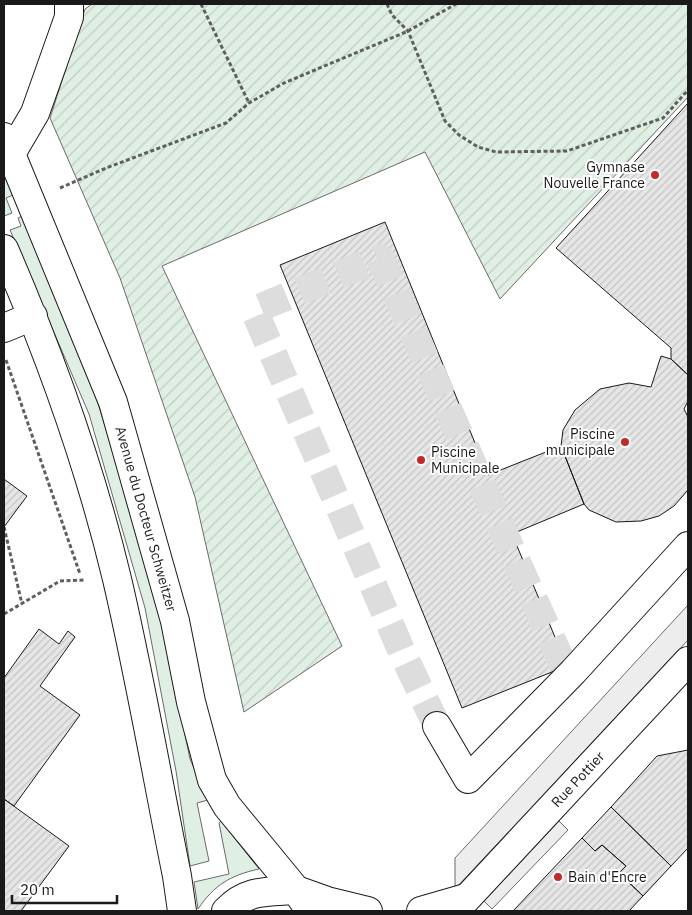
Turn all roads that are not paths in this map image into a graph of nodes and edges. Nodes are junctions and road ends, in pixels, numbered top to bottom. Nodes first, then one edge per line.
1 (69, 4) edge
2 (7, 146) edge
3 (4, 249) edge
4 (33, 316) junction
5 (4, 328) edge
6 (688, 546) edge
7 (688, 661) edge
8 (436, 726) tunnel mouth
9 (303, 901) edge
10 (461, 905) edge
11 (182, 911) edge
12 (226, 911) edge
13 (368, 911) edge
14 (420, 911) edge

1 - 2 main road
2 - 9 main road, Avenue du Docteur Schweitzer
3 - 4 main road
4 - 5 main road
4 - 11 main road
6 - 8 main road
7 - 10 main road, Rue Pottier
9 - 12 main road
9 - 13 main road
10 - 14 main road, Rue Pottier

